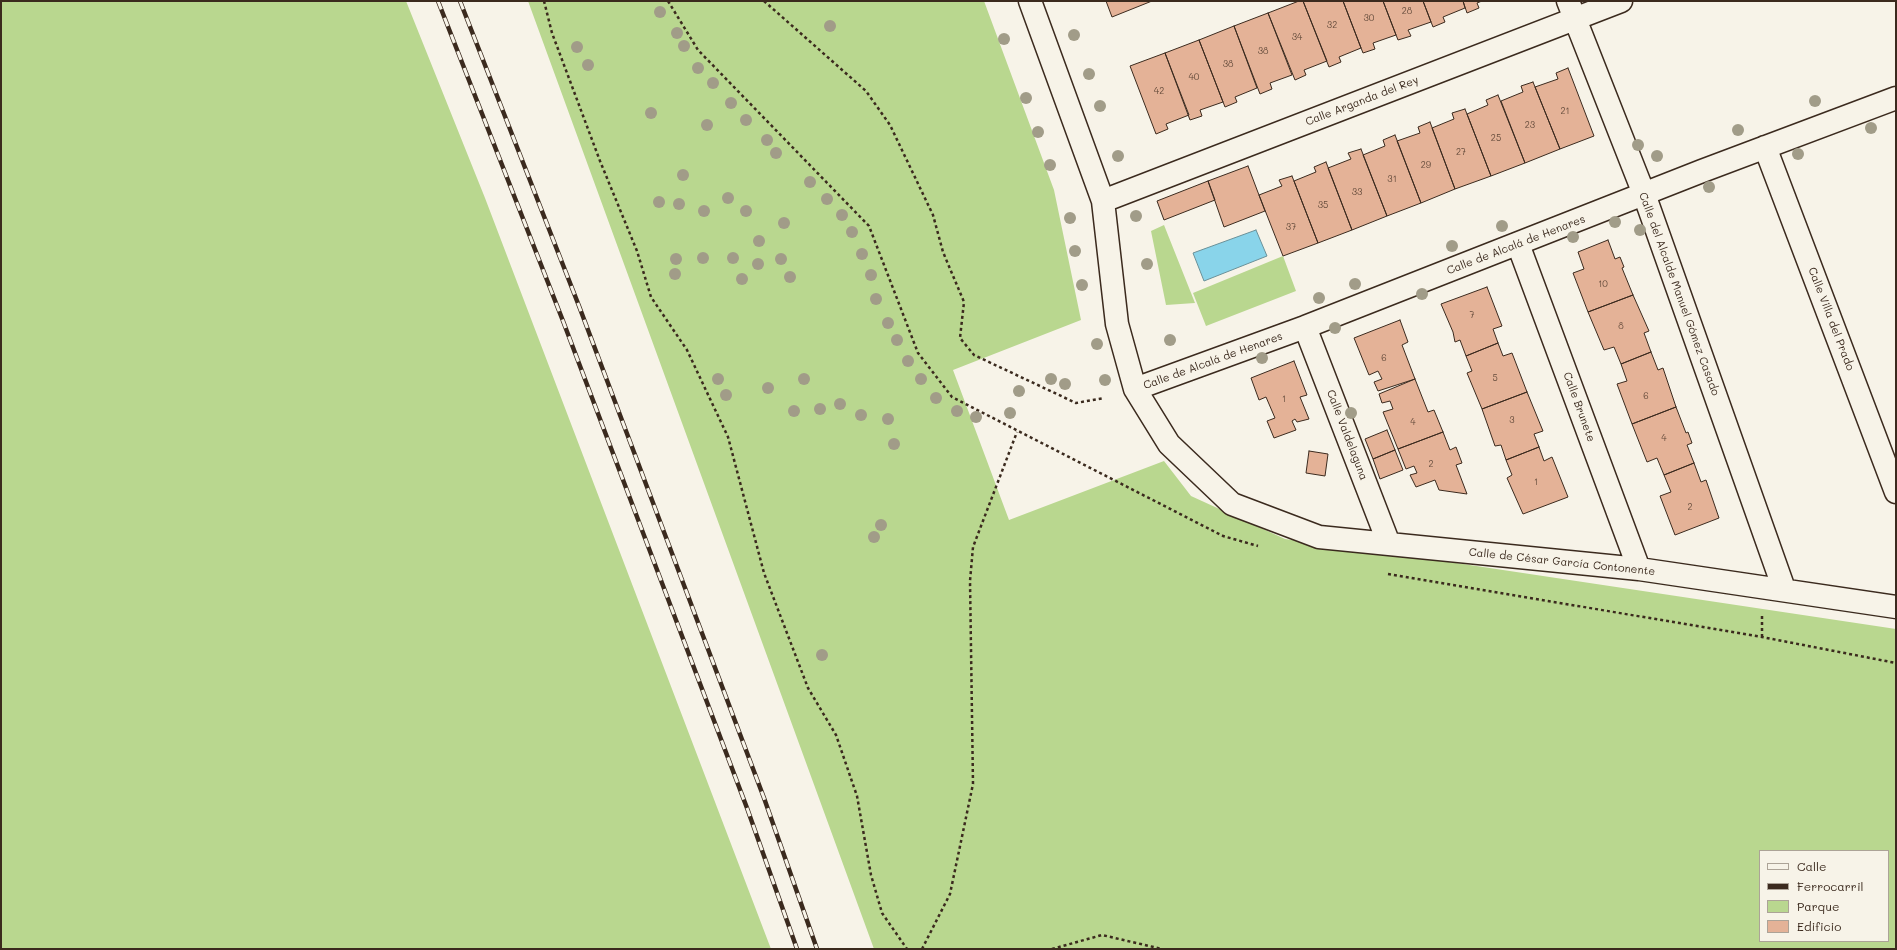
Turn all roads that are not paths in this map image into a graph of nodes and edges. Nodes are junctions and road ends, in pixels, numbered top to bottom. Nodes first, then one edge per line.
1 (1030, 1) edge
2 (1621, 1) edge
3 (1572, 10) edge
4 (1896, 98) edge
5 (1765, 147) junction
6 (1644, 194) junction
7 (1102, 201) junction
8 (1518, 244) junction
9 (1305, 327) junction
10 (1135, 389) junction
11 (1896, 492) edge
12 (1389, 544) junction
13 (1639, 569) junction
14 (1784, 589) junction
15 (1896, 607) edge

1 - 7 street
2 - 3 street, Calle Arganda del Rey
3 - 6 street, Calle del Alcalde Manuel Gómez Casado
3 - 7 street, Calle Arganda del Rey
4 - 5 street, Calle de Alcalá de Henares
5 - 6 street, Calle de Alcalá de Henares
5 - 11 street, Calle Villa del Prado
6 - 8 street, Calle de Alcalá de Henares
6 - 14 street, Calle del Alcalde Manuel Gómez Casado
7 - 10 street
8 - 9 street, Calle de Alcalá de Henares
8 - 13 street, Calle Brunete
9 - 10 street, Calle de Alcalá de Henares
9 - 12 street, Calle Valdelaguna
10 - 12 street, Calle de César García Contonente
12 - 13 street, Calle de César García Contonente
13 - 14 street, Calle de César García Contonente
14 - 15 street, Calle de César García Contonente

